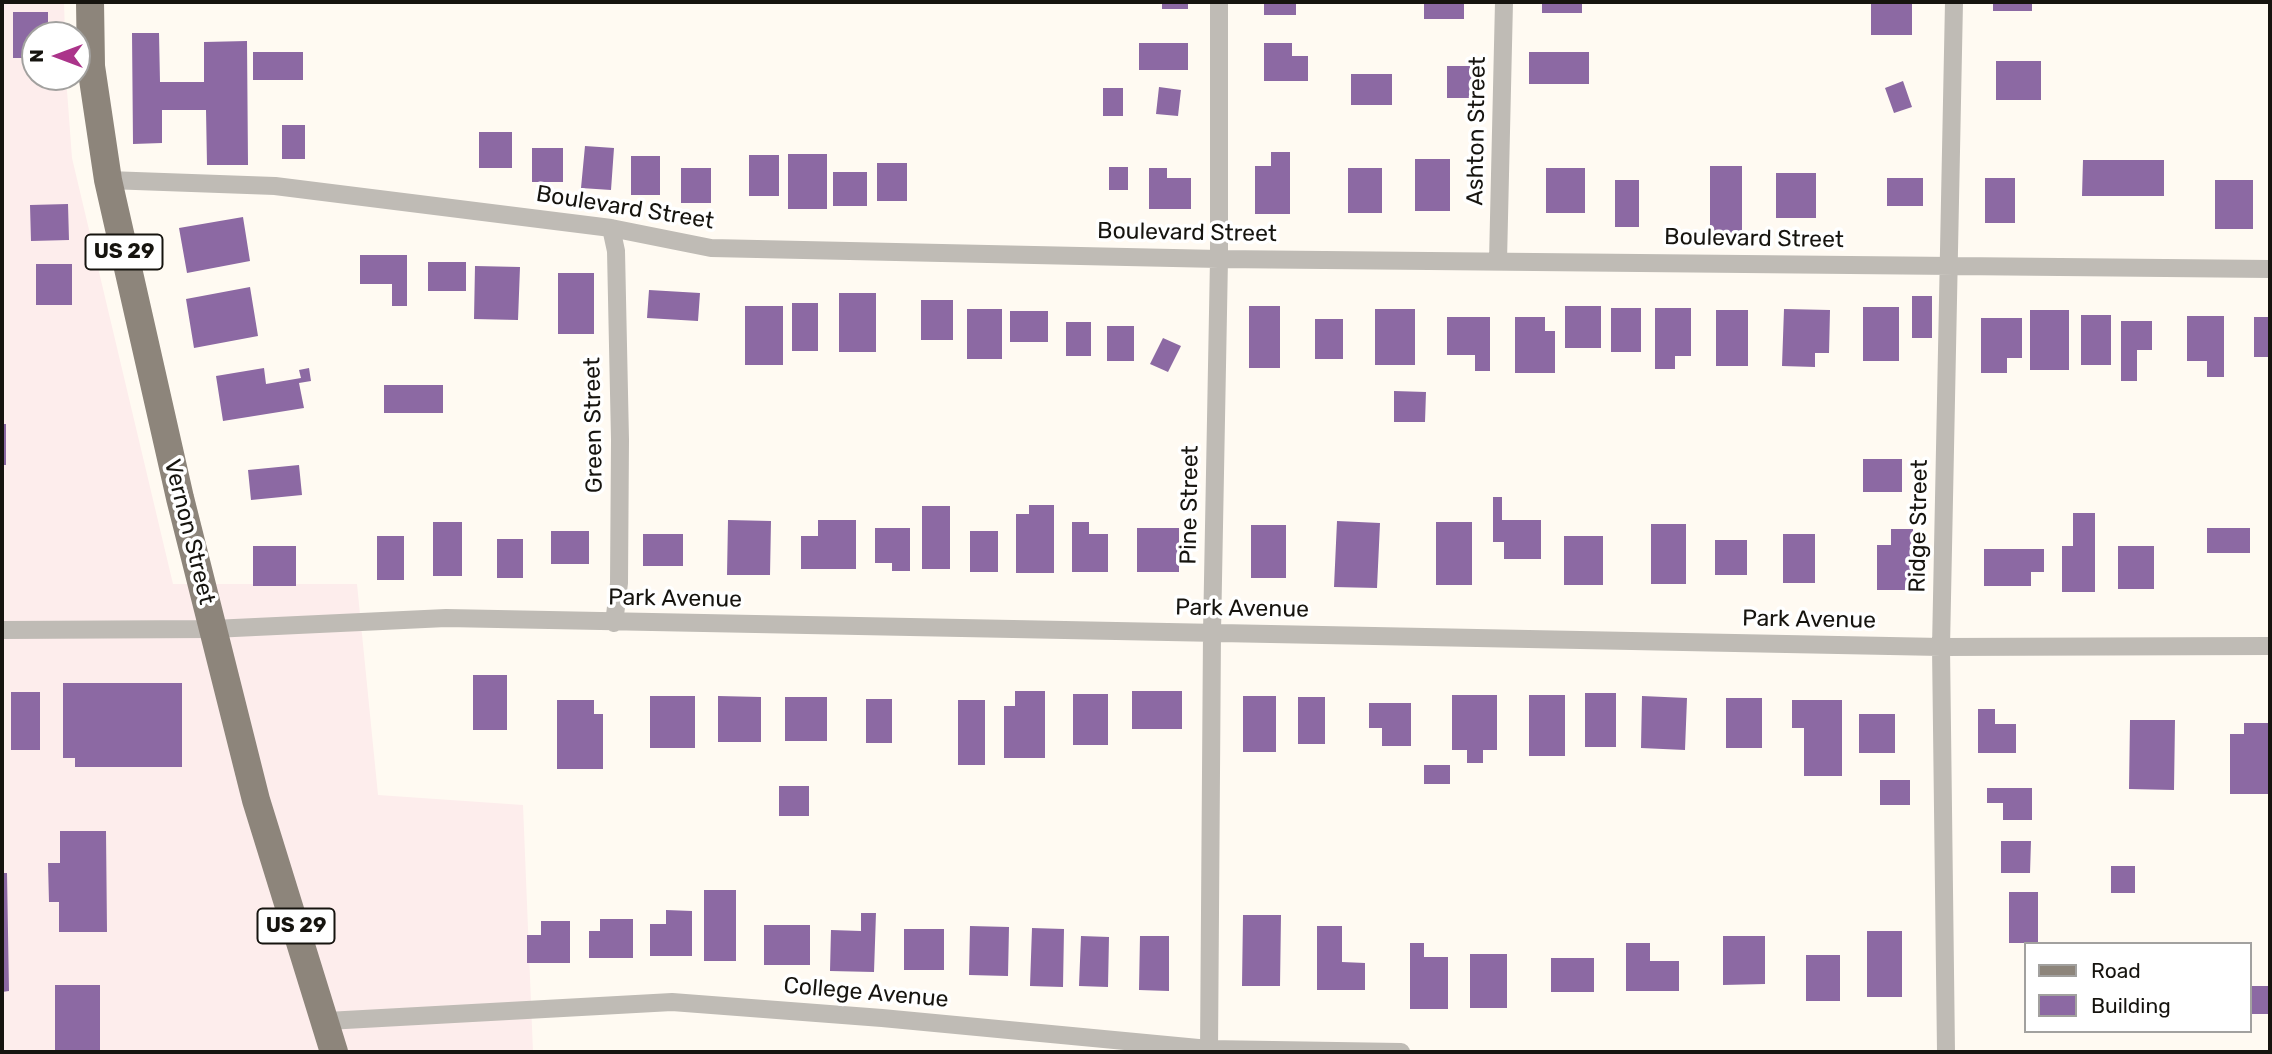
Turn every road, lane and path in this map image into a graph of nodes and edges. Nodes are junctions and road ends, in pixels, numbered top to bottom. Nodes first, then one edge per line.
1 (90, 2) edge
2 (1219, 2) edge
3 (1504, 2) edge
4 (1954, 2) edge
5 (108, 180) junction
6 (611, 228) junction
7 (1219, 259) junction
8 (1499, 261) junction
9 (1949, 266) junction
10 (2270, 269) edge
11 (614, 623) junction
12 (213, 629) junction
13 (2, 630) edge
14 (1212, 633) junction
15 (2270, 646) edge
16 (1941, 647) junction
17 (327, 1021) junction
18 (1209, 1051) edge
19 (334, 1052) edge
20 (1401, 1052) edge
21 (1945, 1052) edge

1 - 5 main road, Vernon Street / US 29
2 - 7 street, Pine Street
3 - 8 street, Ashton Street
4 - 9 street, Ridge Street
5 - 6 street, Boulevard Street
5 - 12 main road, Vernon Street / US 29
6 - 7 street, Boulevard Street
6 - 11 street, Green Street
7 - 8 street, Boulevard Street
7 - 14 street, Pine Street
8 - 9 street, Boulevard Street
9 - 10 street, Boulevard Street
9 - 16 street, Ridge Street
11 - 12 street, Park Avenue
11 - 14 street, Park Avenue
12 - 13 street, Park Avenue
12 - 17 main road, Vernon Street / US 29
14 - 16 street, Park Avenue
14 - 18 street, Pine Street
15 - 16 street, Park Avenue
16 - 21 street, Ridge Street
17 - 18 street, College Avenue
17 - 19 main road, Vernon Street / US 29
18 - 20 street, College Avenue

